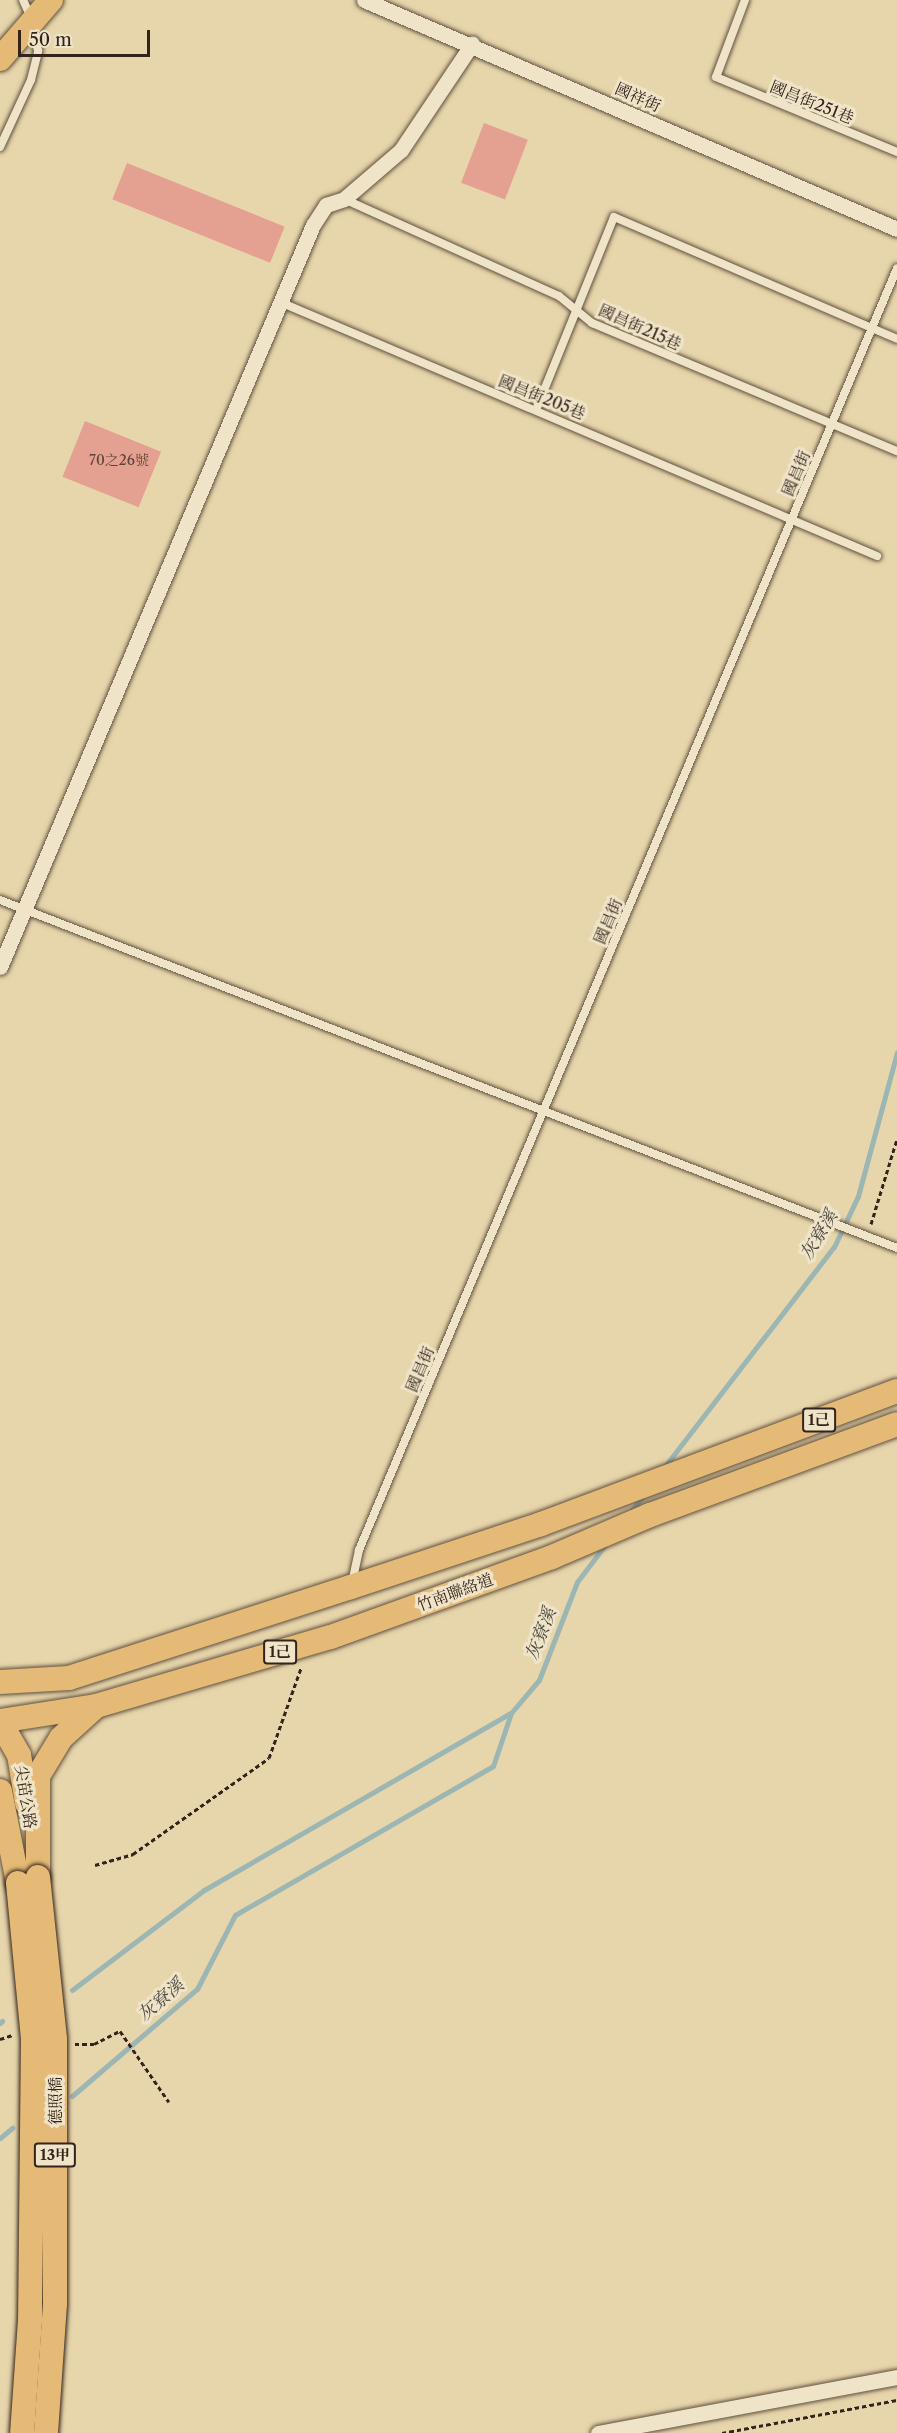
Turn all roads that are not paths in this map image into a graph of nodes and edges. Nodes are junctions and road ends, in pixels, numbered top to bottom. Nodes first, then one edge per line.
1 (51, 0) edge
2 (364, 0) edge
3 (745, 0) edge
4 (27, 10) edge
5 (472, 44) junction
6 (0, 59) edge
7 (0, 147) edge
8 (897, 152) edge
9 (344, 199) junction
10 (897, 229) edge
11 (897, 268) edge
12 (280, 302) junction
13 (577, 310) junction
14 (872, 328) junction
15 (897, 339) edge
16 (536, 410) junction
17 (831, 424) junction
18 (897, 451) edge
19 (791, 520) junction
20 (877, 556) dead end
21 (0, 900) edge
22 (24, 910) junction
23 (0, 967) edge
24 (543, 1111) junction
25 (897, 1248) edge
26 (897, 1391) edge
27 (897, 1424) edge
28 (351, 1587) junction
29 (0, 1682) edge
30 (96, 1706) junction
31 (0, 1722) edge
32 (0, 1791) edge
33 (28, 1880) junction
34 (897, 2377) edge
35 (22, 2433) edge
36 (46, 2433) edge
37 (598, 2433) edge

1 - 4 main road
2 - 5 street, 國祥街
3 - 8 lane, 國昌街251巷
4 - 6 main road
4 - 7 lane
5 - 9 street
5 - 10 street, 國祥街
9 - 12 street
9 - 13 lane, 國昌街215巷
11 - 14 lane, 國昌街
12 - 16 lane, 國昌街205巷
12 - 22 street
13 - 14 lane
13 - 16 lane
13 - 17 lane, 國昌街215巷
14 - 15 lane
14 - 17 lane, 國昌街
16 - 19 lane, 國昌街205巷
17 - 18 lane, 國昌街215巷
17 - 19 lane, 國昌街
19 - 20 lane, 國昌街205巷
19 - 24 lane, 國昌街
21 - 22 lane
22 - 23 street
22 - 24 lane
24 - 25 lane
24 - 28 lane, 國昌街
26 - 28 main road, 1己
27 - 30 main road, 竹南聯絡道 / 1己
28 - 29 main road, 1己
30 - 31 main road, 竹南聯絡道 / 1己
30 - 33 main road
31 - 33 main road, 尖苗公路 / 13甲
32 - 33 main road, 尖苗公路 / 13甲
33 - 35 main road, 德照橋 / 13甲, bridge
33 - 36 main road, 德照橋 / 13甲, bridge
34 - 37 street

